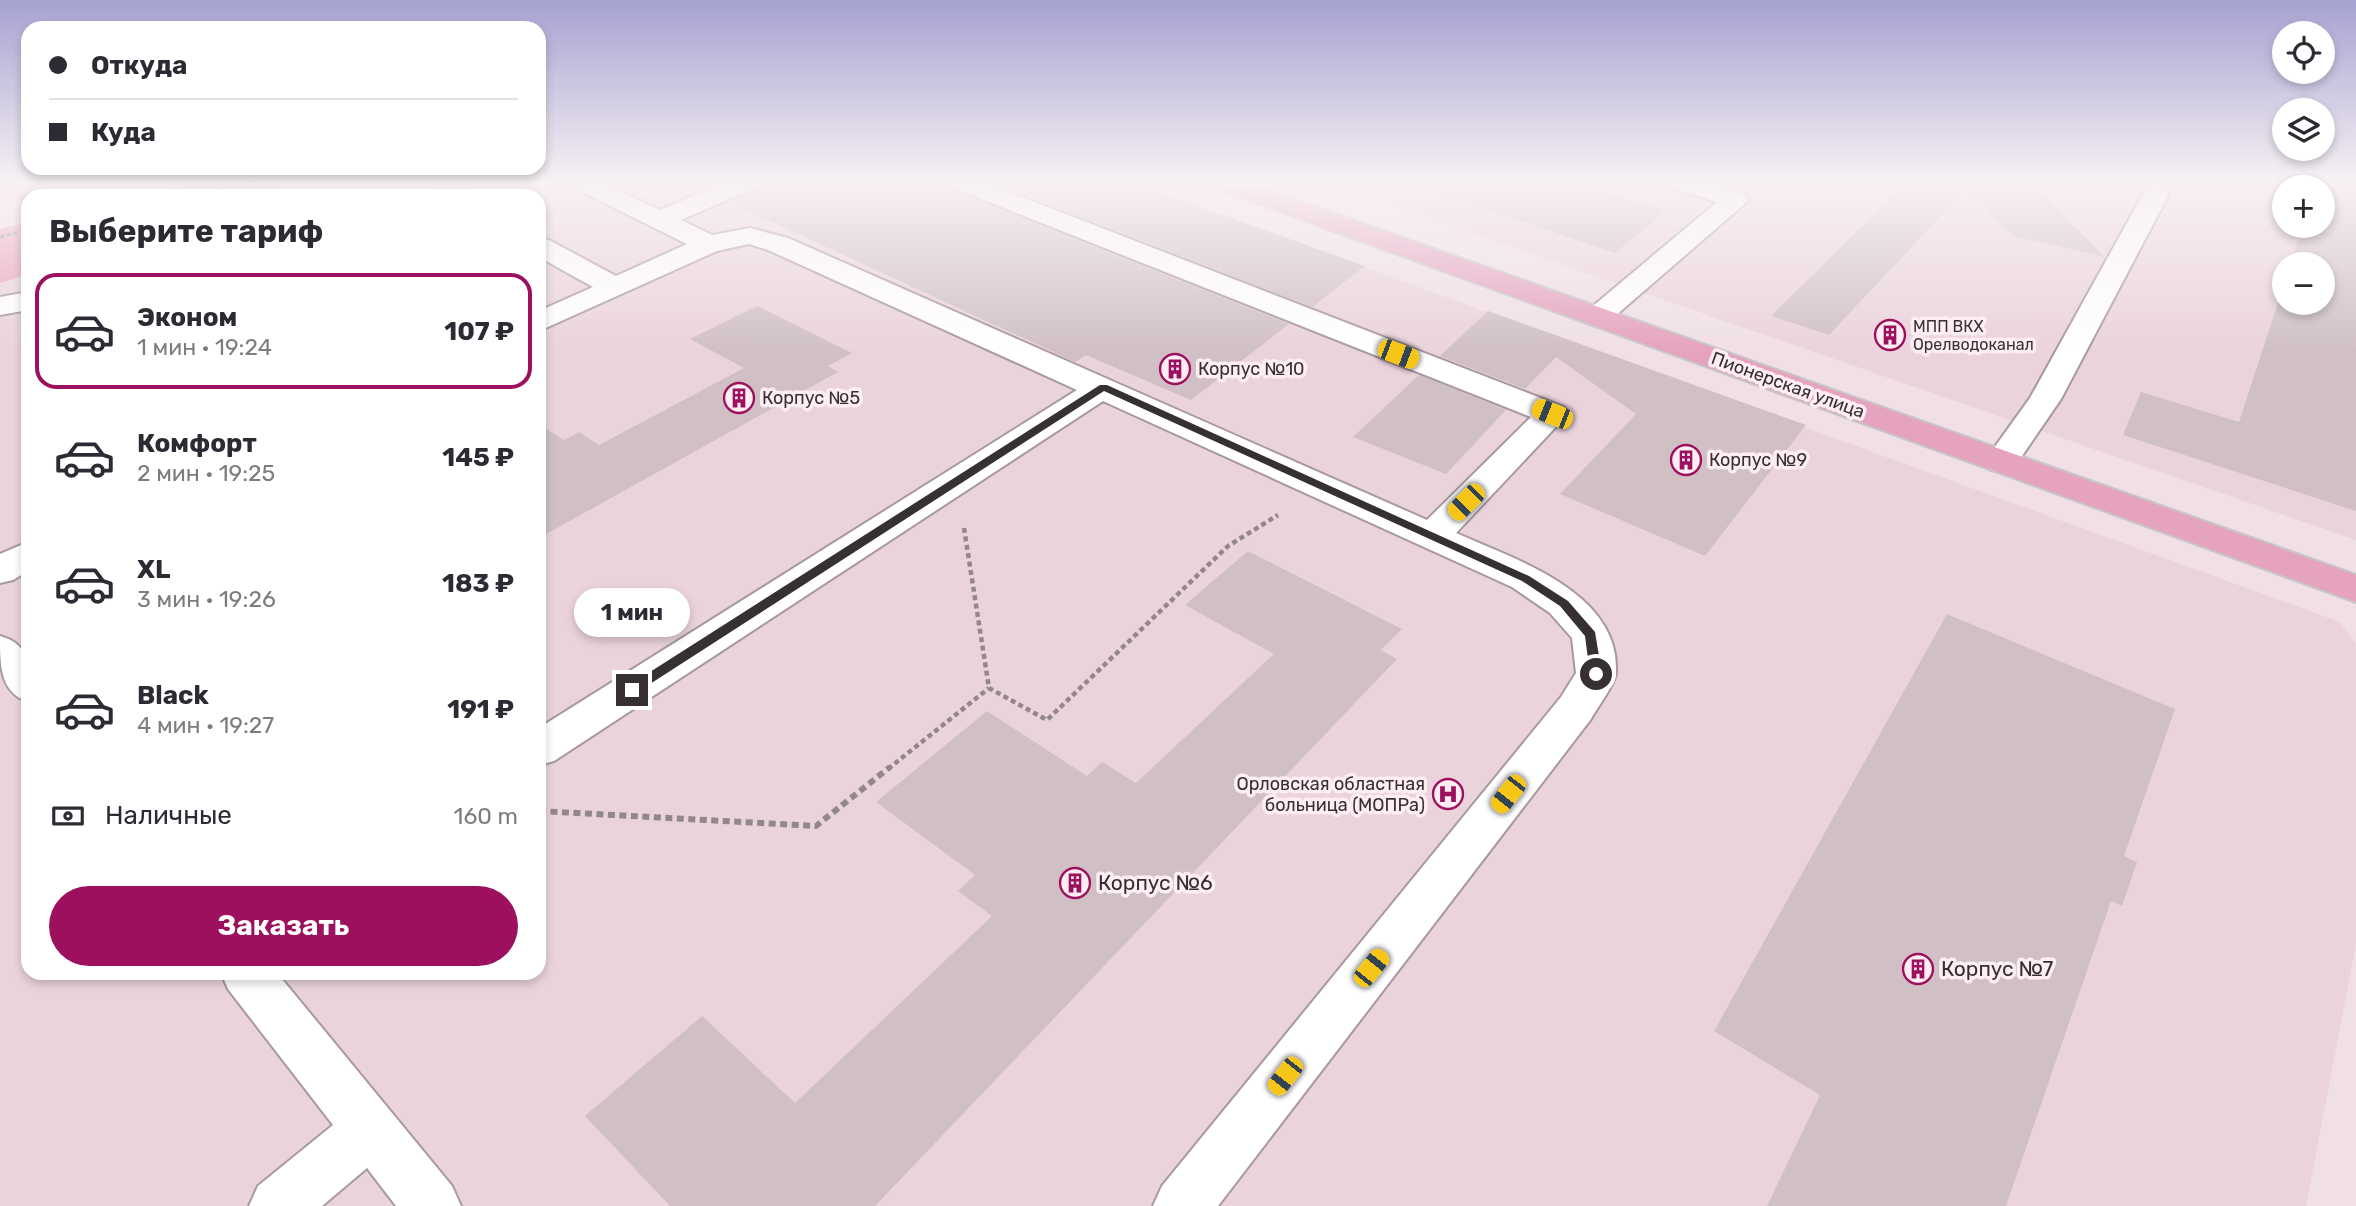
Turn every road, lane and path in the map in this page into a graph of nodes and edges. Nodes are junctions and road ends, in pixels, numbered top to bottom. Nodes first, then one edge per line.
1 (697, 238) edge
2 (738, 238) edge
3 (758, 238) edge
4 (1104, 238) edge
5 (1378, 238) edge
6 (1691, 238) edge
7 (2132, 238) edge
8 (709, 244) junction
9 (546, 250) edge
10 (615, 287) junction
11 (21, 302) edge
12 (0, 306) edge
13 (1597, 317) junction
14 (546, 319) edge
15 (1103, 387) junction
16 (2001, 462) junction
17 (957, 481) junction
18 (1324, 487) junction
19 (1432, 536) junction
20 (21, 558) edge
21 (0, 570) edge
22 (2356, 589) edge
23 (0, 650) edge
24 (21, 678) edge
25 (989, 688) junction
26 (546, 745) edge
27 (546, 811) edge
28 (251, 980) edge
29 (369, 1131) junction
30 (278, 1206) edge
31 (432, 1206) edge
32 (1182, 1206) edge

1 - 8 lane
2 - 8 lane
3 - 15 lane
4 - 19 lane
5 - 13 main road, Пионерская улица
6 - 13 lane
7 - 16 lane
8 - 10 lane
9 - 10 lane
10 - 14 lane
11 - 12 lane
13 - 16 main road, Пионерская улица
15 - 17 lane
15 - 18 lane
16 - 22 main road, Пионерская улица
17 - 25 path
17 - 26 lane
18 - 19 lane
18 - 25 path
19 - 32 lane
20 - 21 lane
23 - 24 lane
25 - 27 path
28 - 29 lane
29 - 30 lane
29 - 31 lane

